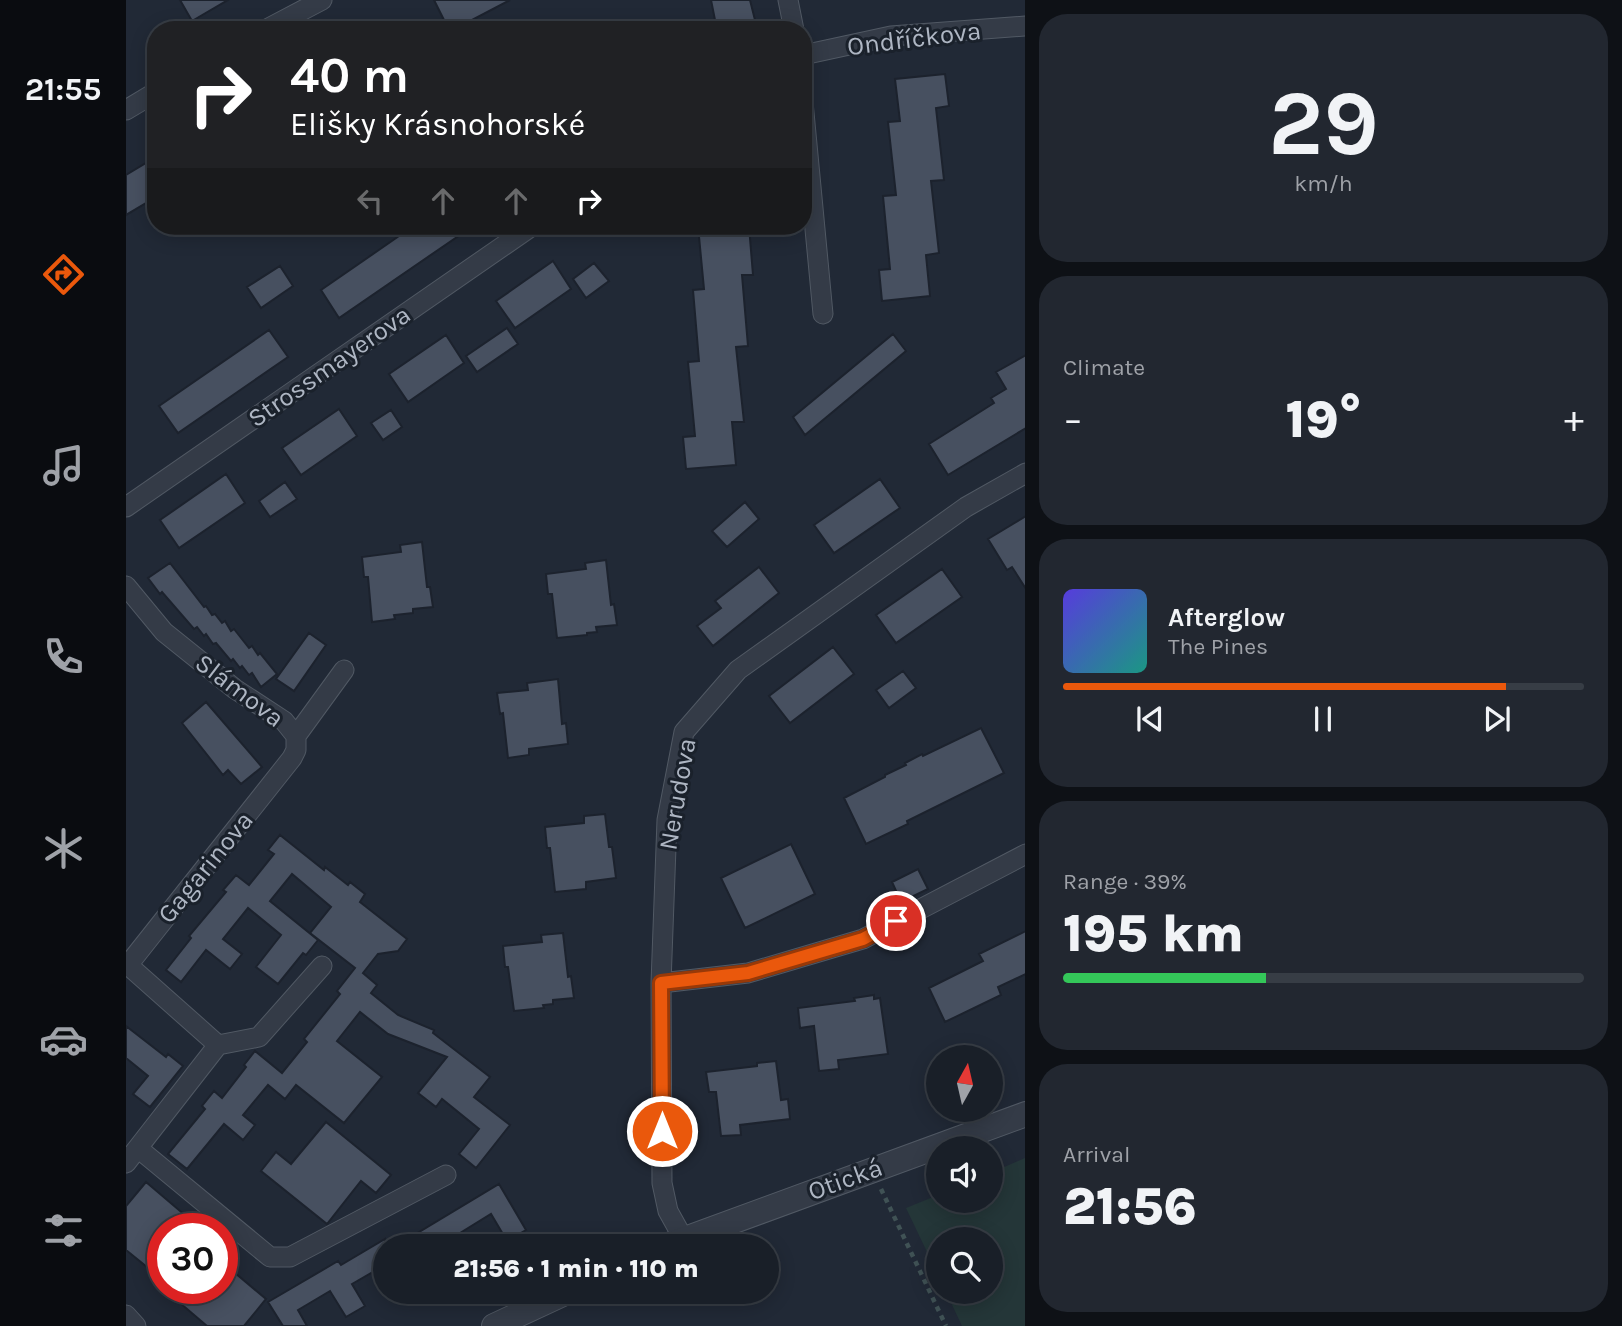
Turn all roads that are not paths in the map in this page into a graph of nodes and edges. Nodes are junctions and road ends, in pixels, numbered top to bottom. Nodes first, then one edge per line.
1 (322, 0) edge
2 (788, 0) edge
3 (282, 21) edge
4 (792, 21) edge
5 (1025, 26) edge
6 (812, 53) edge
7 (147, 97) edge
8 (126, 110) edge
9 (812, 197) edge
10 (519, 235) edge
11 (823, 314) dead end
12 (1025, 473) edge
13 (126, 507) edge
14 (126, 586) edge
15 (344, 670) dead end
16 (296, 736) junction
17 (1025, 855) edge
18 (322, 966) dead end
19 (661, 983) junction
20 (218, 1045) junction
21 (1025, 1114) edge
22 (132, 1156) edge
23 (446, 1175) dead end
24 (673, 1234) edge
25 (697, 1234) edge
26 (542, 1304) edge
27 (126, 1315) edge
28 (136, 1326) edge
29 (494, 1326) edge

1 - 3 street
2 - 4 street
5 - 6 street, Ondříčkova
7 - 8 street
9 - 11 street
10 - 13 street, Strossmayerova
12 - 19 street, Nerudova
14 - 16 street, Slámova
15 - 16 street, Slámova
16 - 20 street, Gagarinova
17 - 19 street
18 - 20 street
19 - 24 street, Nerudova
20 - 22 street
21 - 25 street, Otická
22 - 23 street
26 - 29 street
27 - 28 street

